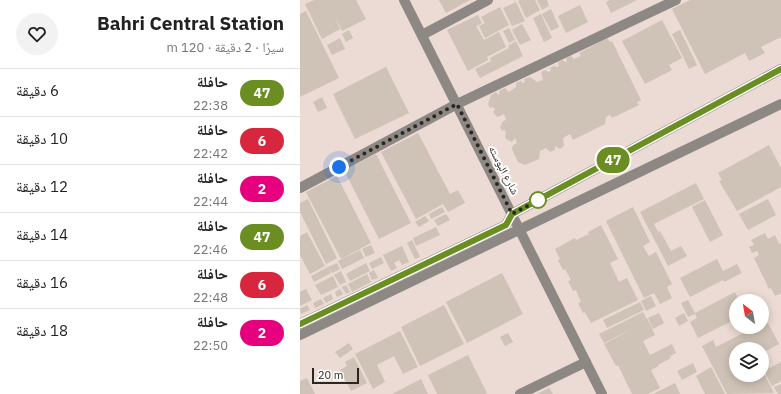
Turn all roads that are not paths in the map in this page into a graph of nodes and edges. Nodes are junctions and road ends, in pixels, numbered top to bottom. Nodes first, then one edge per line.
1 (404, 0) edge
2 (488, 0) edge
3 (676, 0) edge
4 (422, 35) junction
5 (781, 69) edge
6 (457, 104) junction
7 (781, 104) edge
8 (300, 188) edge
9 (512, 214) junction
10 (520, 230) junction
11 (300, 324) edge
12 (300, 335) edge
13 (586, 362) junction
14 (520, 394) edge
15 (602, 394) edge

1 - 4 street, شارع البوسته
2 - 4 street
3 - 6 street
4 - 6 street, شارع البوسته
5 - 9 street
6 - 8 street
6 - 9 street, شارع البوسته
7 - 10 street
9 - 10 street, شارع البوسته
9 - 11 street
10 - 12 street
10 - 13 street, شارع البوسته
13 - 14 street
13 - 15 street, شارع البوسته

